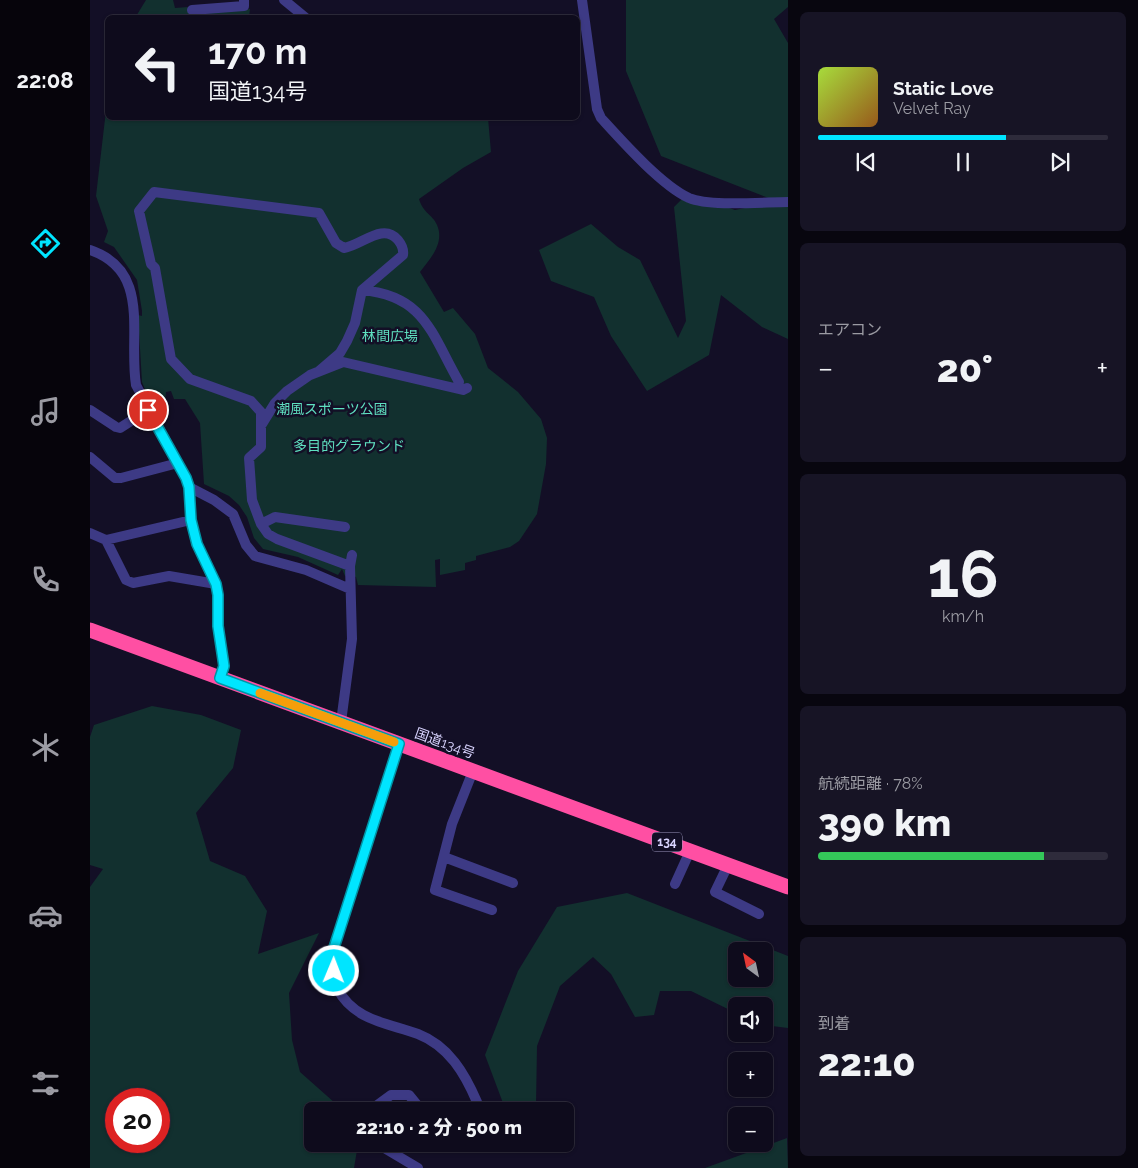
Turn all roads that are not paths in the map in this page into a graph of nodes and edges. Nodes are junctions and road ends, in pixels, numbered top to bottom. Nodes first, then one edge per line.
1 (284, 0) edge
2 (582, 0) edge
3 (244, 3) edge
4 (192, 10) dead end
5 (302, 15) edge
6 (788, 202) edge
7 (90, 250) edge
8 (362, 290) junction
9 (319, 371) junction
10 (148, 410) junction
11 (91, 413) edge
12 (261, 425) junction
13 (90, 457) edge
14 (178, 463) junction
15 (189, 487) junction
16 (191, 520) junction
17 (261, 524) junction
18 (345, 527) dead end
19 (90, 533) edge
20 (106, 540) junction
21 (352, 555) dead end
22 (350, 566) junction
23 (216, 584) junction
24 (350, 589) junction
25 (90, 630) edge
26 (220, 678) junction
27 (341, 722) junction
28 (399, 744) junction
29 (473, 771) junction
30 (690, 851) junction
31 (444, 857) junction
32 (728, 865) junction
33 (513, 883) dead end
34 (675, 884) dead end
35 (788, 887) edge
36 (492, 910) dead end
37 (759, 914) dead end
38 (381, 1102) edge
39 (414, 1102) edge
40 (477, 1102) edge
41 (391, 1152) edge
42 (418, 1168) edge

1 - 5 street
2 - 6 street
3 - 4 street
7 - 10 street
8 - 9 street
8 - 9 street
8 - 12 street
9 - 12 street
10 - 11 street
10 - 14 street
12 - 17 street
13 - 14 street
14 - 15 street
15 - 16 street
15 - 24 street
16 - 20 street
16 - 23 street
17 - 18 street
17 - 22 street
19 - 20 street
20 - 23 street
21 - 22 street
22 - 24 street
23 - 26 street
24 - 27 street
25 - 26 highway, 国道134号 / 134
26 - 27 highway, 国道134号 / 134
27 - 28 highway, 国道134号 / 134
28 - 29 highway, 国道134号 / 134
28 - 40 street
29 - 30 highway, 国道134号 / 134
29 - 31 street
30 - 32 highway, 国道134号 / 134
30 - 34 street
31 - 33 street
31 - 36 street
32 - 35 highway, 国道134号 / 134
32 - 37 street
38 - 39 street
41 - 42 street

